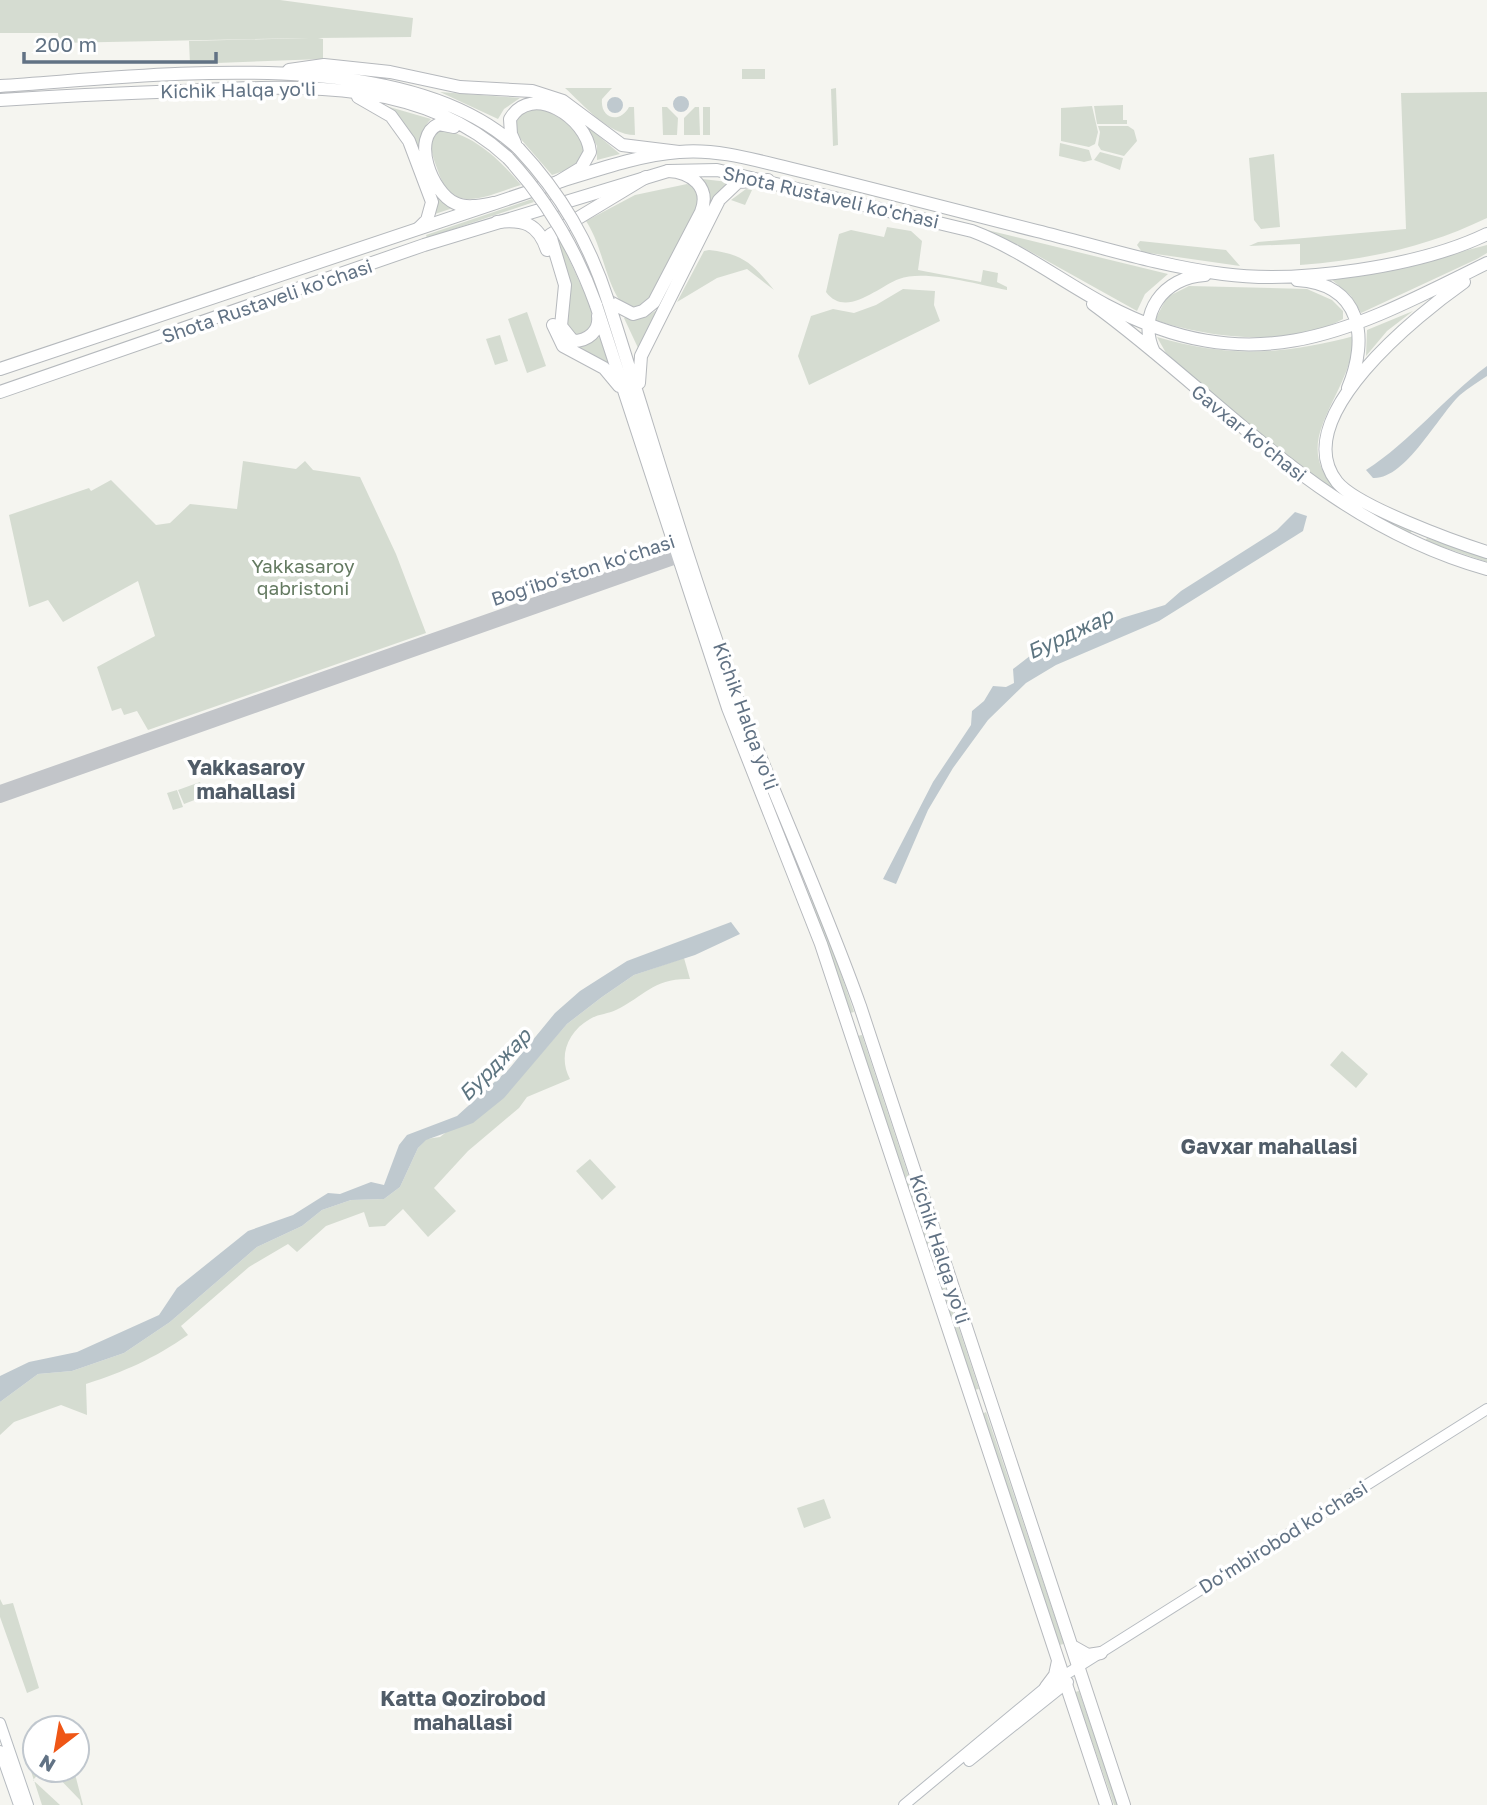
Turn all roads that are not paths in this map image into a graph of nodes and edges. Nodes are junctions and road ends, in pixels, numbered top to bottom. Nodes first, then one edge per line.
1 (278, 72) junction
2 (111, 79) junction
3 (0, 86) edge
4 (343, 91) junction
5 (112, 94) junction
6 (0, 100) edge
7 (481, 136) junction
8 (519, 149) junction
9 (680, 152) junction
10 (668, 172) junction
11 (646, 177) junction
12 (768, 180) junction
13 (558, 182) junction
14 (494, 203) junction
15 (497, 222) junction
16 (419, 228) junction
17 (1487, 234) edge
18 (1032, 261) junction
19 (1487, 264) edge
20 (1223, 274) junction
21 (1262, 277) junction
22 (602, 303) junction
23 (1147, 324) junction
24 (1358, 325) junction
25 (1157, 357) junction
26 (0, 369) edge
27 (0, 392) edge
28 (1340, 405) junction
29 (631, 408) junction
30 (651, 436) junction
31 (1423, 529) junction
32 (1416, 543) junction
33 (1487, 552) edge
34 (680, 556) junction
35 (1487, 569) edge
36 (764, 785) junction
37 (0, 790) edge
38 (0, 798) edge
39 (865, 1023) junction
40 (850, 1028) junction
41 (990, 1398) junction
42 (973, 1403) junction
43 (1487, 1409) edge
44 (1487, 1416) edge
45 (1072, 1646) junction
46 (1101, 1653) junction
47 (1058, 1661) junction
48 (1080, 1670) junction
49 (1064, 1680) junction
50 (1048, 1691) junction
51 (1071, 1701) junction
52 (0, 1723) edge
53 (3, 1739) edge
54 (0, 1751) edge
55 (19, 1805) edge
56 (28, 1805) edge
57 (904, 1805) edge
58 (915, 1805) edge
59 (1105, 1805) edge
60 (1124, 1805) edge

1 - 2 main road, Kichik Halqa yo'li
1 - 8 main road, Kichik Halqa yo'li
1 - 9 main road
2 - 3 main road, Kichik Halqa yo'li
2 - 5 main road
4 - 5 main road, Kichik Halqa yo'li
4 - 7 main road, Kichik Halqa yo'li
4 - 16 main road
5 - 6 main road, Kichik Halqa yo'li
7 - 14 main road
7 - 22 main road, Kichik Halqa yo'li, bridge
8 - 13 main road
8 - 22 main road, Kichik Halqa yo'li, bridge
9 - 13 main road, Shota Rustaveli ko'chasi
9 - 20 main road, Shota Rustaveli ko'chasi
10 - 11 main road, Shota Rustaveli ko'chasi
10 - 12 main road, Shota Rustaveli ko'chasi
10 - 22 main road
11 - 15 main road, Shota Rustaveli ko'chasi
11 - 22 main road
12 - 18 main road, Shota Rustaveli ko'chasi
12 - 30 main road
13 - 14 main road, Shota Rustaveli ko'chasi
14 - 16 main road, Shota Rustaveli ko'chasi
15 - 27 main road, Shota Rustaveli ko'chasi
15 - 29 main road
16 - 26 main road, Shota Rustaveli ko'chasi
17 - 21 main road, Shota Rustaveli ko'chasi
18 - 23 main road, Shota Rustaveli ko'chasi
18 - 25 main road, Gavxar ko'chasi
19 - 24 main road, Shota Rustaveli ko'chasi
19 - 28 main road, Gavxar ko'chasi
20 - 21 main road, Shota Rustaveli ko'chasi
20 - 23 main road
21 - 24 main road
22 - 29 main road, Kichik Halqa yo'li
22 - 30 main road, Kichik Halqa yo'li
23 - 24 main road, Shota Rustaveli ko'chasi
23 - 25 main road
24 - 28 main road
25 - 32 main road, Gavxar ko'chasi
28 - 31 main road, Gavxar ko'chasi
29 - 34 main road, Kichik Halqa yo'li
30 - 34 main road, Kichik Halqa yo'li
31 - 32 main road
31 - 33 main road, Gavxar ko'chasi
32 - 35 main road, Gavxar ko'chasi
34 - 36 main road, Kichik Halqa yo'li
34 - 37 street, Bogʻiboʻston koʻchasi
34 - 38 street, Bogʻiboʻston koʻchasi
36 - 39 main road, Kichik Halqa yo'li
36 - 40 main road, Kichik Halqa yo'li
39 - 40 main road
39 - 41 main road, Kichik Halqa yo'li
40 - 42 main road, Kichik Halqa yo'li
41 - 42 main road
41 - 45 main road, Kichik Halqa yo'li
42 - 47 main road, Kichik Halqa yo'li
43 - 46 main road, Doʻmbirobod koʻchasi
44 - 48 main road, Doʻmbirobod koʻchasi
45 - 46 main road
45 - 48 main road, Kichik Halqa yo'li
46 - 48 main road, Doʻmbirobod koʻchasi
47 - 49 main road, Kichik Halqa yo'li
47 - 50 main road
48 - 49 main road
48 - 60 main road, Kichik Halqa yo'li
49 - 50 main road
49 - 51 main road, Kichik Halqa yo'li
50 - 51 main road
50 - 57 main road
50 - 58 main road
51 - 59 main road, Kichik Halqa yo'li
52 - 53 main road
53 - 56 main road
54 - 55 main road

